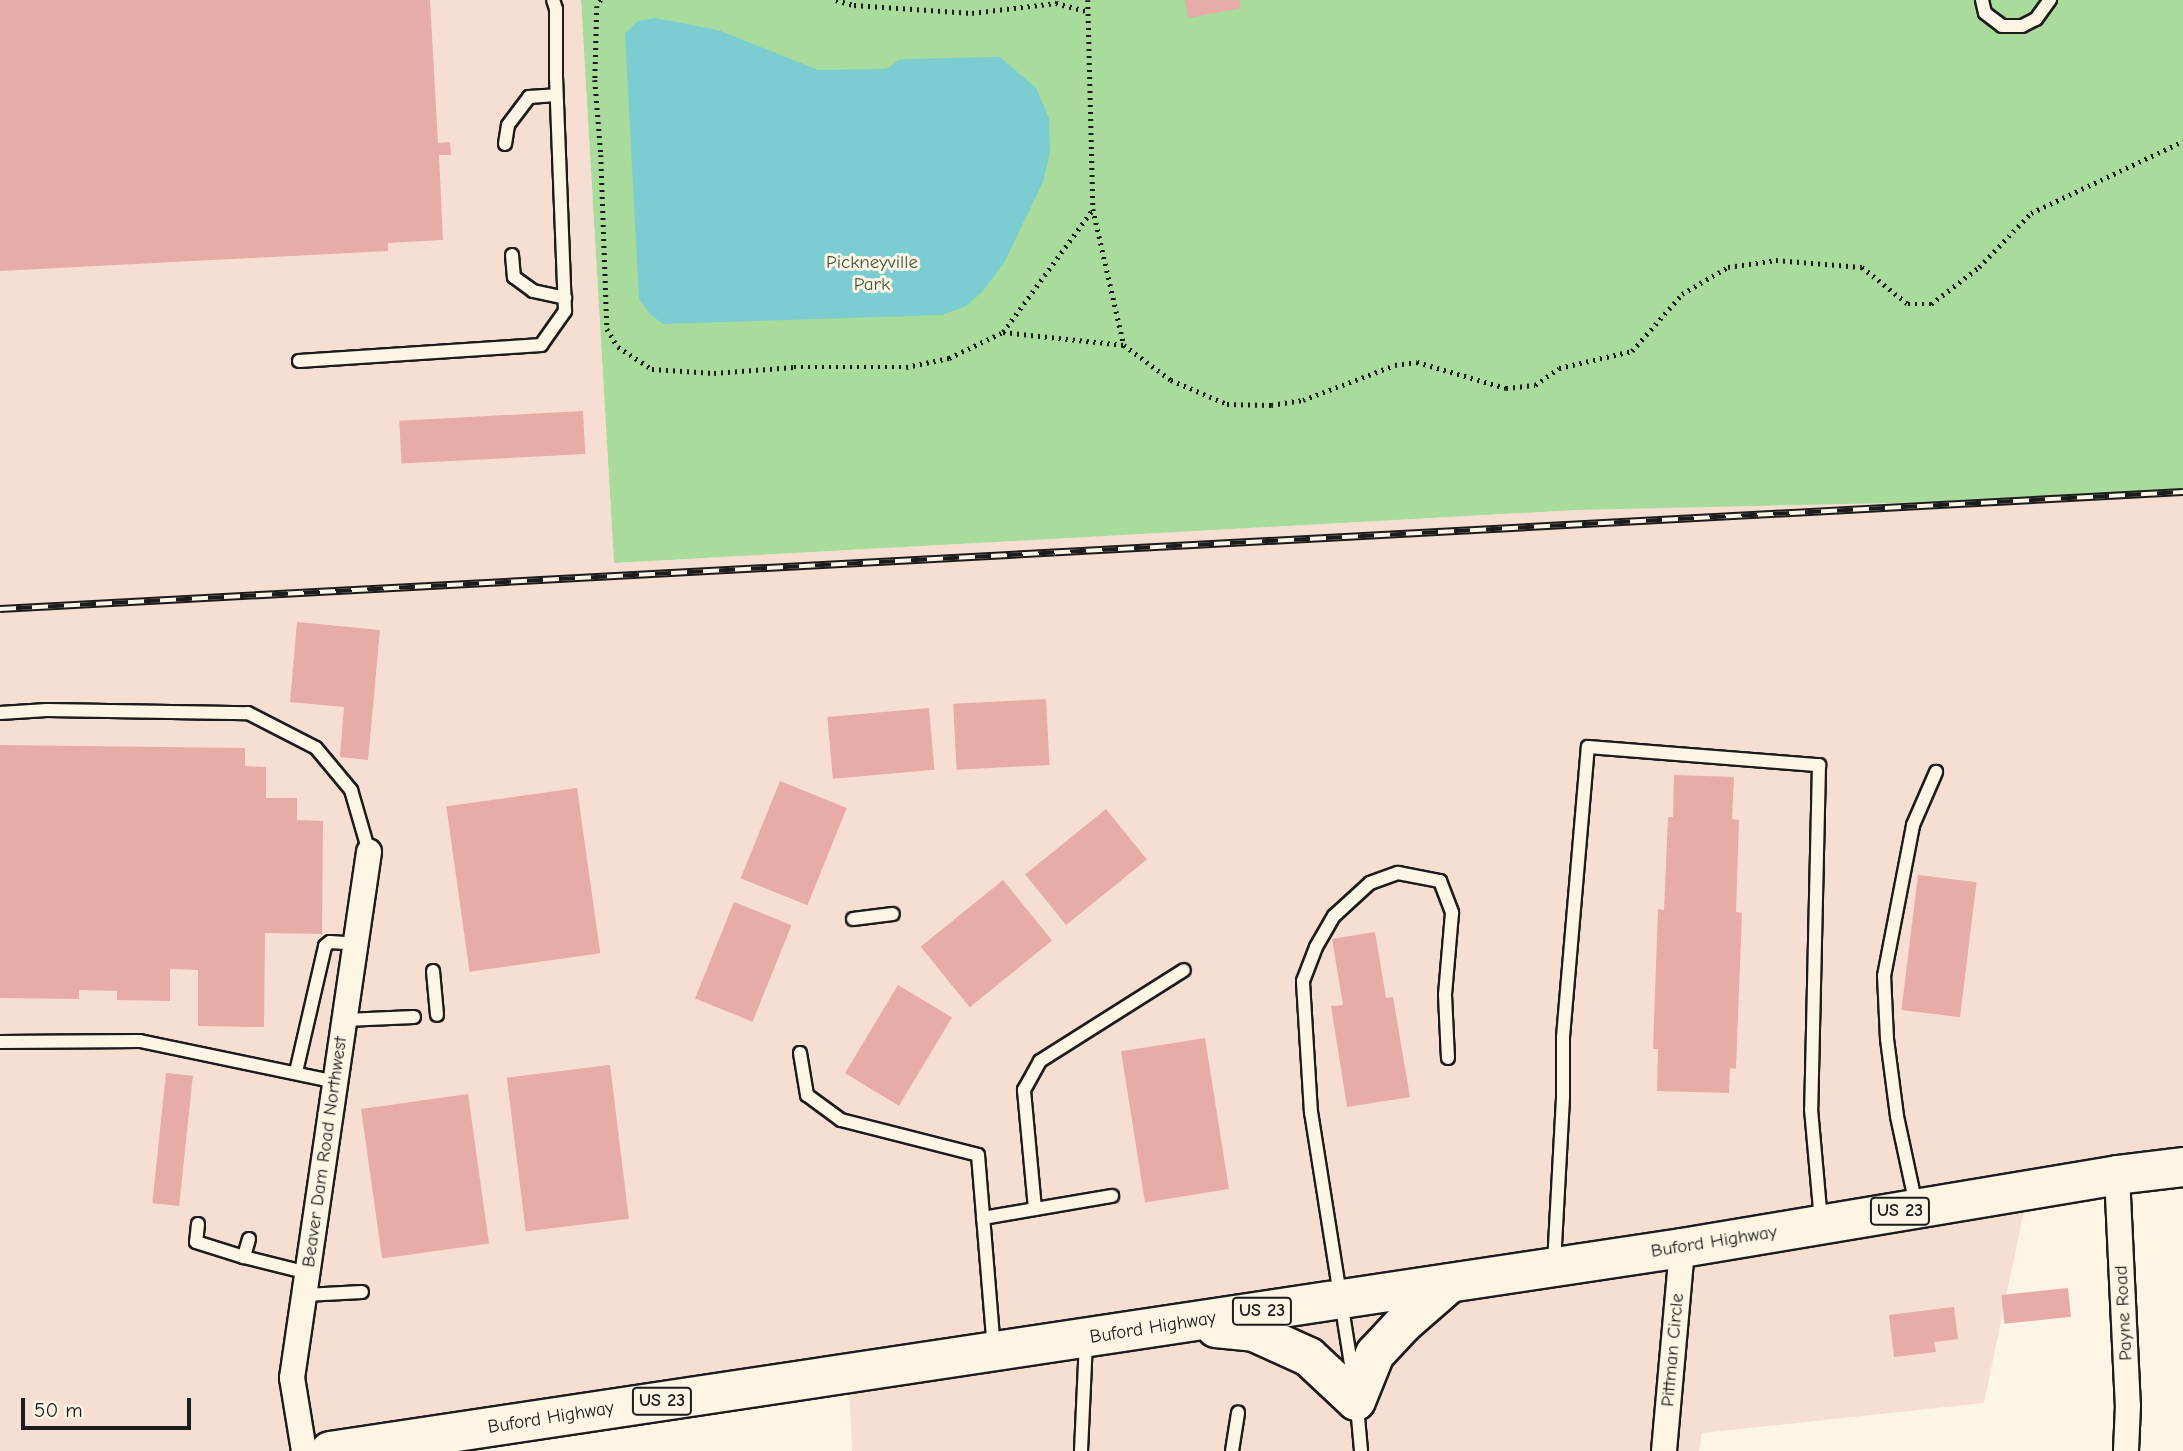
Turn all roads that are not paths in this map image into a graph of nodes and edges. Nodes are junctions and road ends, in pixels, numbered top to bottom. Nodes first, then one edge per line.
1 (553, 0) edge
2 (1982, 0) edge
3 (2050, 0) edge
4 (556, 95) junction
5 (505, 144) dead end
6 (512, 255) dead end
7 (565, 298) junction
8 (299, 361) dead end
9 (0, 713) edge
10 (1936, 772) dead end
11 (369, 852) joint
12 (893, 915) dead end
13 (853, 919) dead end
14 (356, 944) junction
15 (1184, 970) dead end
16 (433, 971) dead end
17 (437, 1015) dead end
18 (414, 1017) dead end
19 (345, 1020) junction
20 (0, 1042) edge
21 (800, 1053) dead end
22 (1448, 1058) dead end
23 (296, 1072) junction
24 (336, 1082) junction
25 (2183, 1167) edge
26 (2117, 1175) junction
27 (1112, 1196) dead end
28 (1917, 1208) junction
29 (1035, 1209) junction
30 (983, 1218) junction
31 (198, 1224) dead end
32 (1822, 1225) junction
33 (249, 1239) dead end
34 (1682, 1248) junction
35 (244, 1257) junction
36 (1554, 1268) junction
37 (1450, 1283) junction
38 (306, 1284) junction
39 (362, 1292) dead end
40 (1342, 1299) junction
41 (1181, 1324) junction
42 (1086, 1338) junction
43 (994, 1352) junction
44 (1356, 1401) junction
45 (1238, 1412) dead end
46 (304, 1451) edge
47 (330, 1451) edge
48 (1082, 1451) edge
49 (1232, 1451) edge
50 (1362, 1451) edge
51 (1664, 1451) edge
52 (2126, 1451) edge

1 - 4 lane
2 - 3 lane
4 - 5 lane
4 - 7 lane
6 - 7 lane
7 - 8 lane
9 - 11 lane
10 - 28 lane
11 - 14 street, Beaver Dam Road Northwest
12 - 13 lane
14 - 19 street, Beaver Dam Road Northwest
14 - 23 lane
15 - 29 lane
16 - 17 lane
18 - 19 lane
19 - 24 street, Beaver Dam Road Northwest
20 - 23 lane
21 - 30 lane
22 - 40 lane
23 - 24 lane
24 - 38 street, Beaver Dam Road Northwest
25 - 26 main road, Buford Highway / US 23
26 - 28 main road, Buford Highway / US 23
26 - 52 street, Payne Road
27 - 29 lane
28 - 32 main road, Buford Highway / US 23
29 - 30 lane
30 - 43 lane
31 - 35 lane
32 - 34 main road, Buford Highway / US 23
32 - 36 lane
33 - 35 lane
34 - 36 main road, Buford Highway / US 23
34 - 51 street, Pittman Circle
35 - 38 lane
36 - 37 main road, Buford Highway / US 23
37 - 40 main road, Buford Highway / US 23
37 - 44 main road
38 - 39 lane
38 - 46 street, Beaver Dam Road Northwest
40 - 41 main road, Buford Highway / US 23
40 - 44 lane
41 - 42 main road, Buford Highway / US 23
41 - 44 main road
42 - 43 main road, Buford Highway / US 23
42 - 48 lane
43 - 47 main road, Buford Highway / US 23
44 - 50 lane
45 - 49 lane

